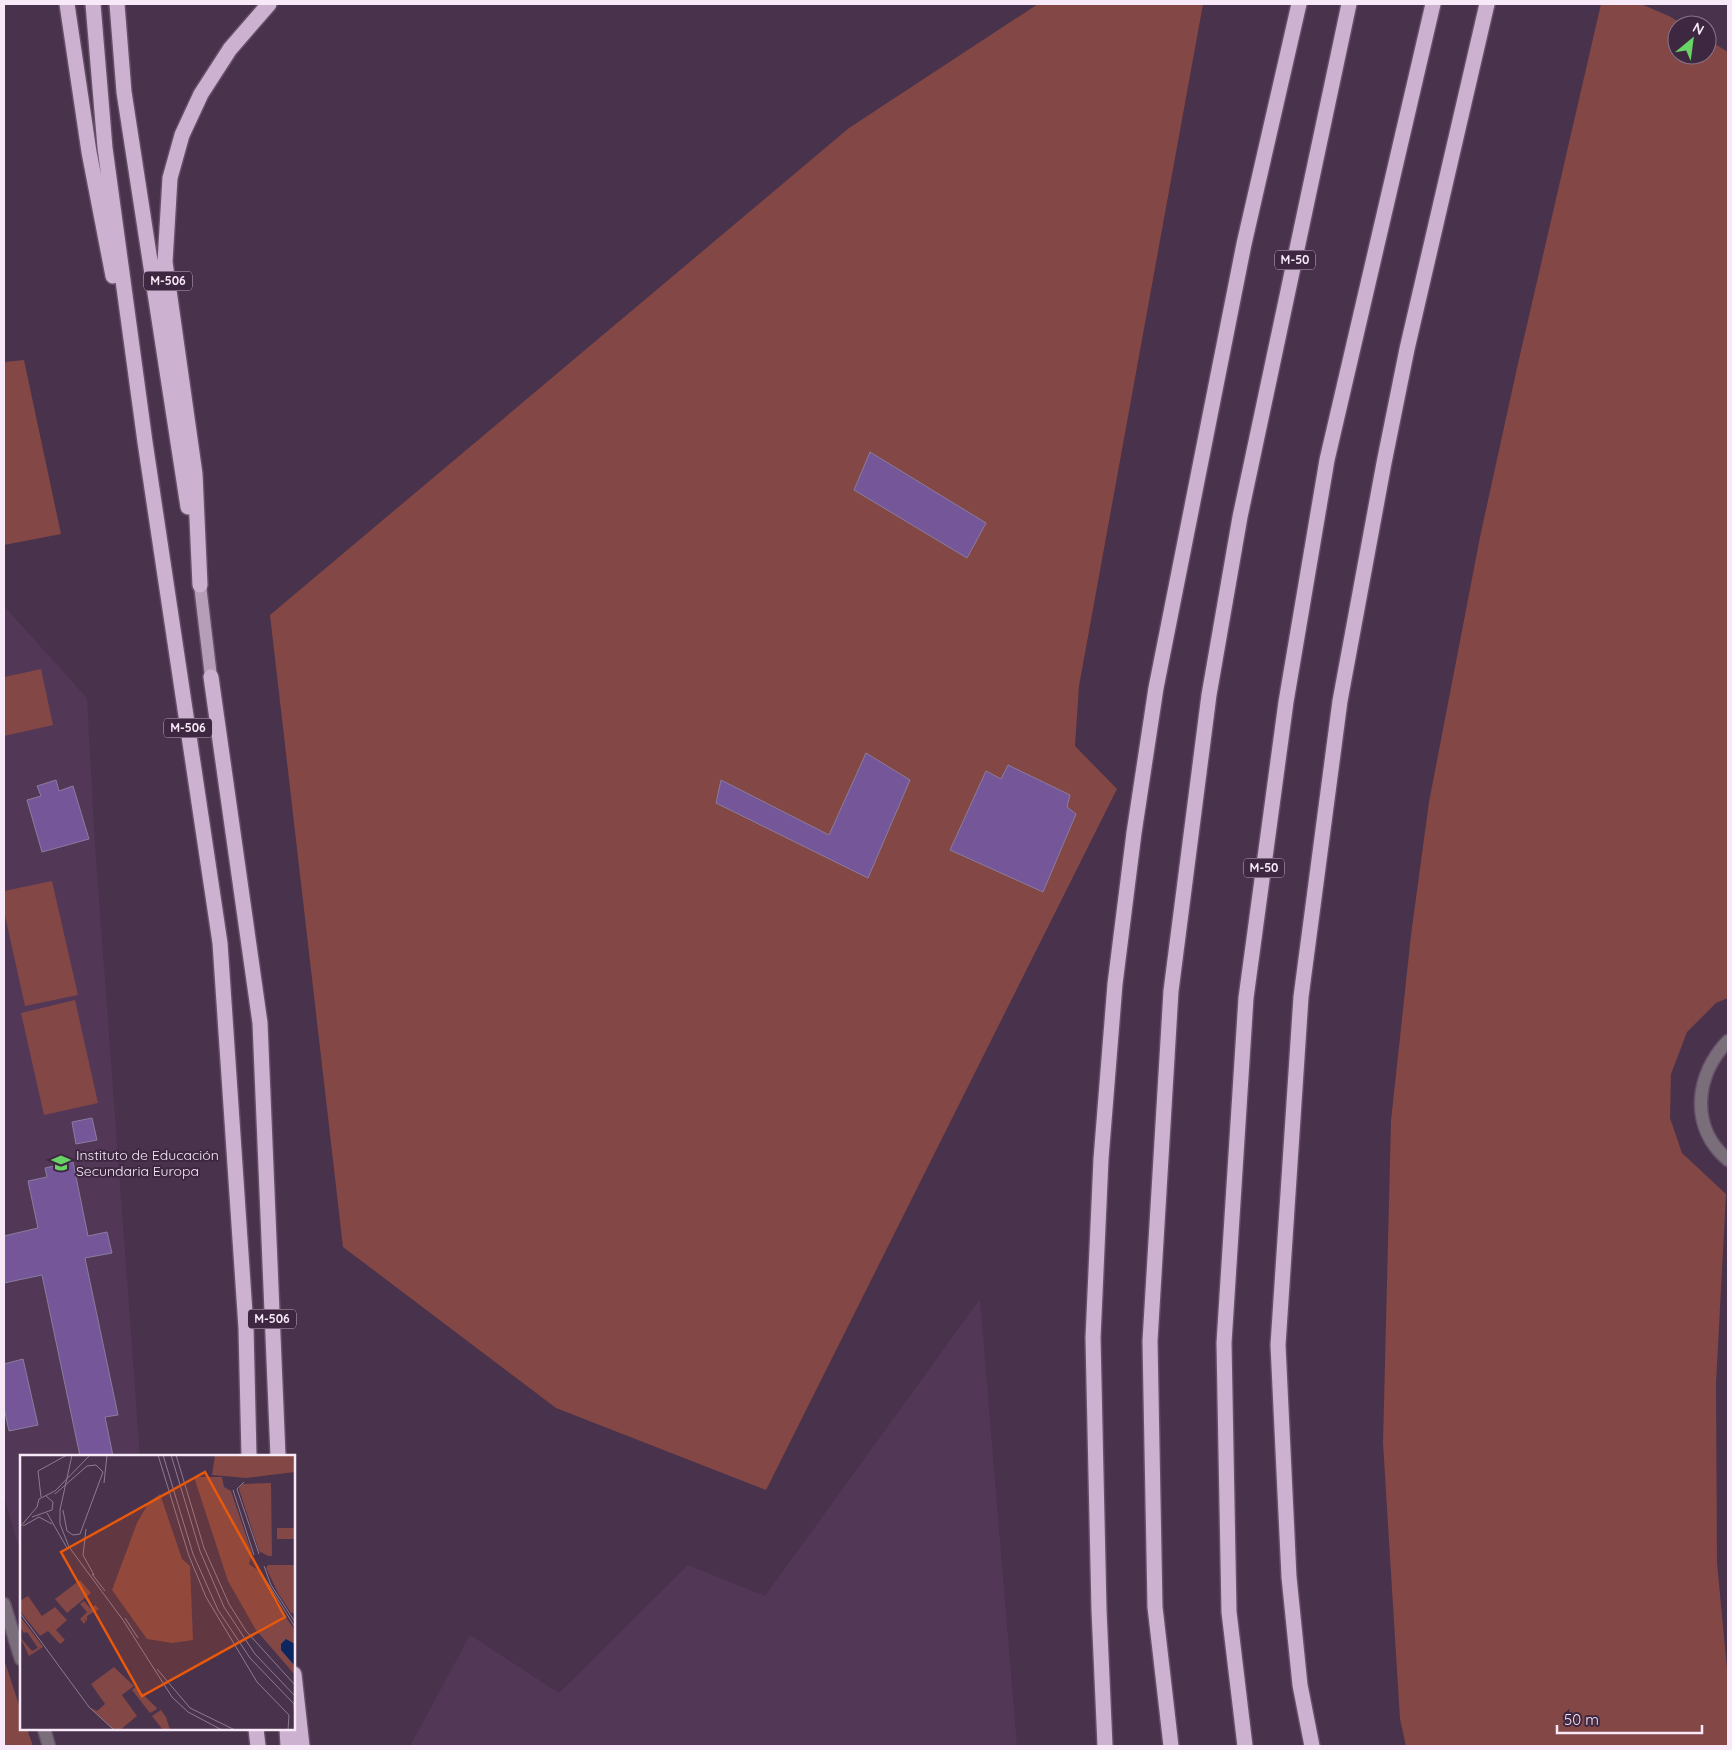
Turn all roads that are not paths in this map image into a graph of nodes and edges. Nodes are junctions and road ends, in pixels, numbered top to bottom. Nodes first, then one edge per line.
1 (67, 4) edge
2 (93, 4) edge
3 (117, 4) edge
4 (269, 4) edge
5 (1299, 4) edge
6 (1349, 4) edge
7 (1433, 4) edge
8 (1487, 4) edge
9 (1494, 4) edge
10 (1478, 42) junction
11 (145, 442) junction
12 (200, 585) junction
13 (212, 678) joint
14 (1728, 1041) edge
15 (1728, 1160) edge
16 (249, 1455) edge
17 (278, 1455) edge
18 (4, 1604) edge
19 (20, 1656) edge
20 (295, 1683) edge
21 (44, 1730) edge
22 (287, 1730) edge
23 (49, 1746) edge
24 (288, 1746) edge
25 (302, 1746) edge
26 (1106, 1746) edge
27 (1171, 1746) edge
28 (1245, 1746) edge
29 (1312, 1746) edge

1 - 11 highway
2 - 11 highway, M-506
3 - 12 highway, M-506
4 - 12 highway, M-506
5 - 26 highway
6 - 27 highway, M-50
7 - 28 highway, M-50
8 - 10 highway
9 - 10 highway
10 - 29 highway
11 - 16 highway, M-506
12 - 13 main road, M-506
13 - 17 highway, M-506
14 - 15 street
18 - 19 street
20 - 25 highway
21 - 23 street
22 - 24 highway

